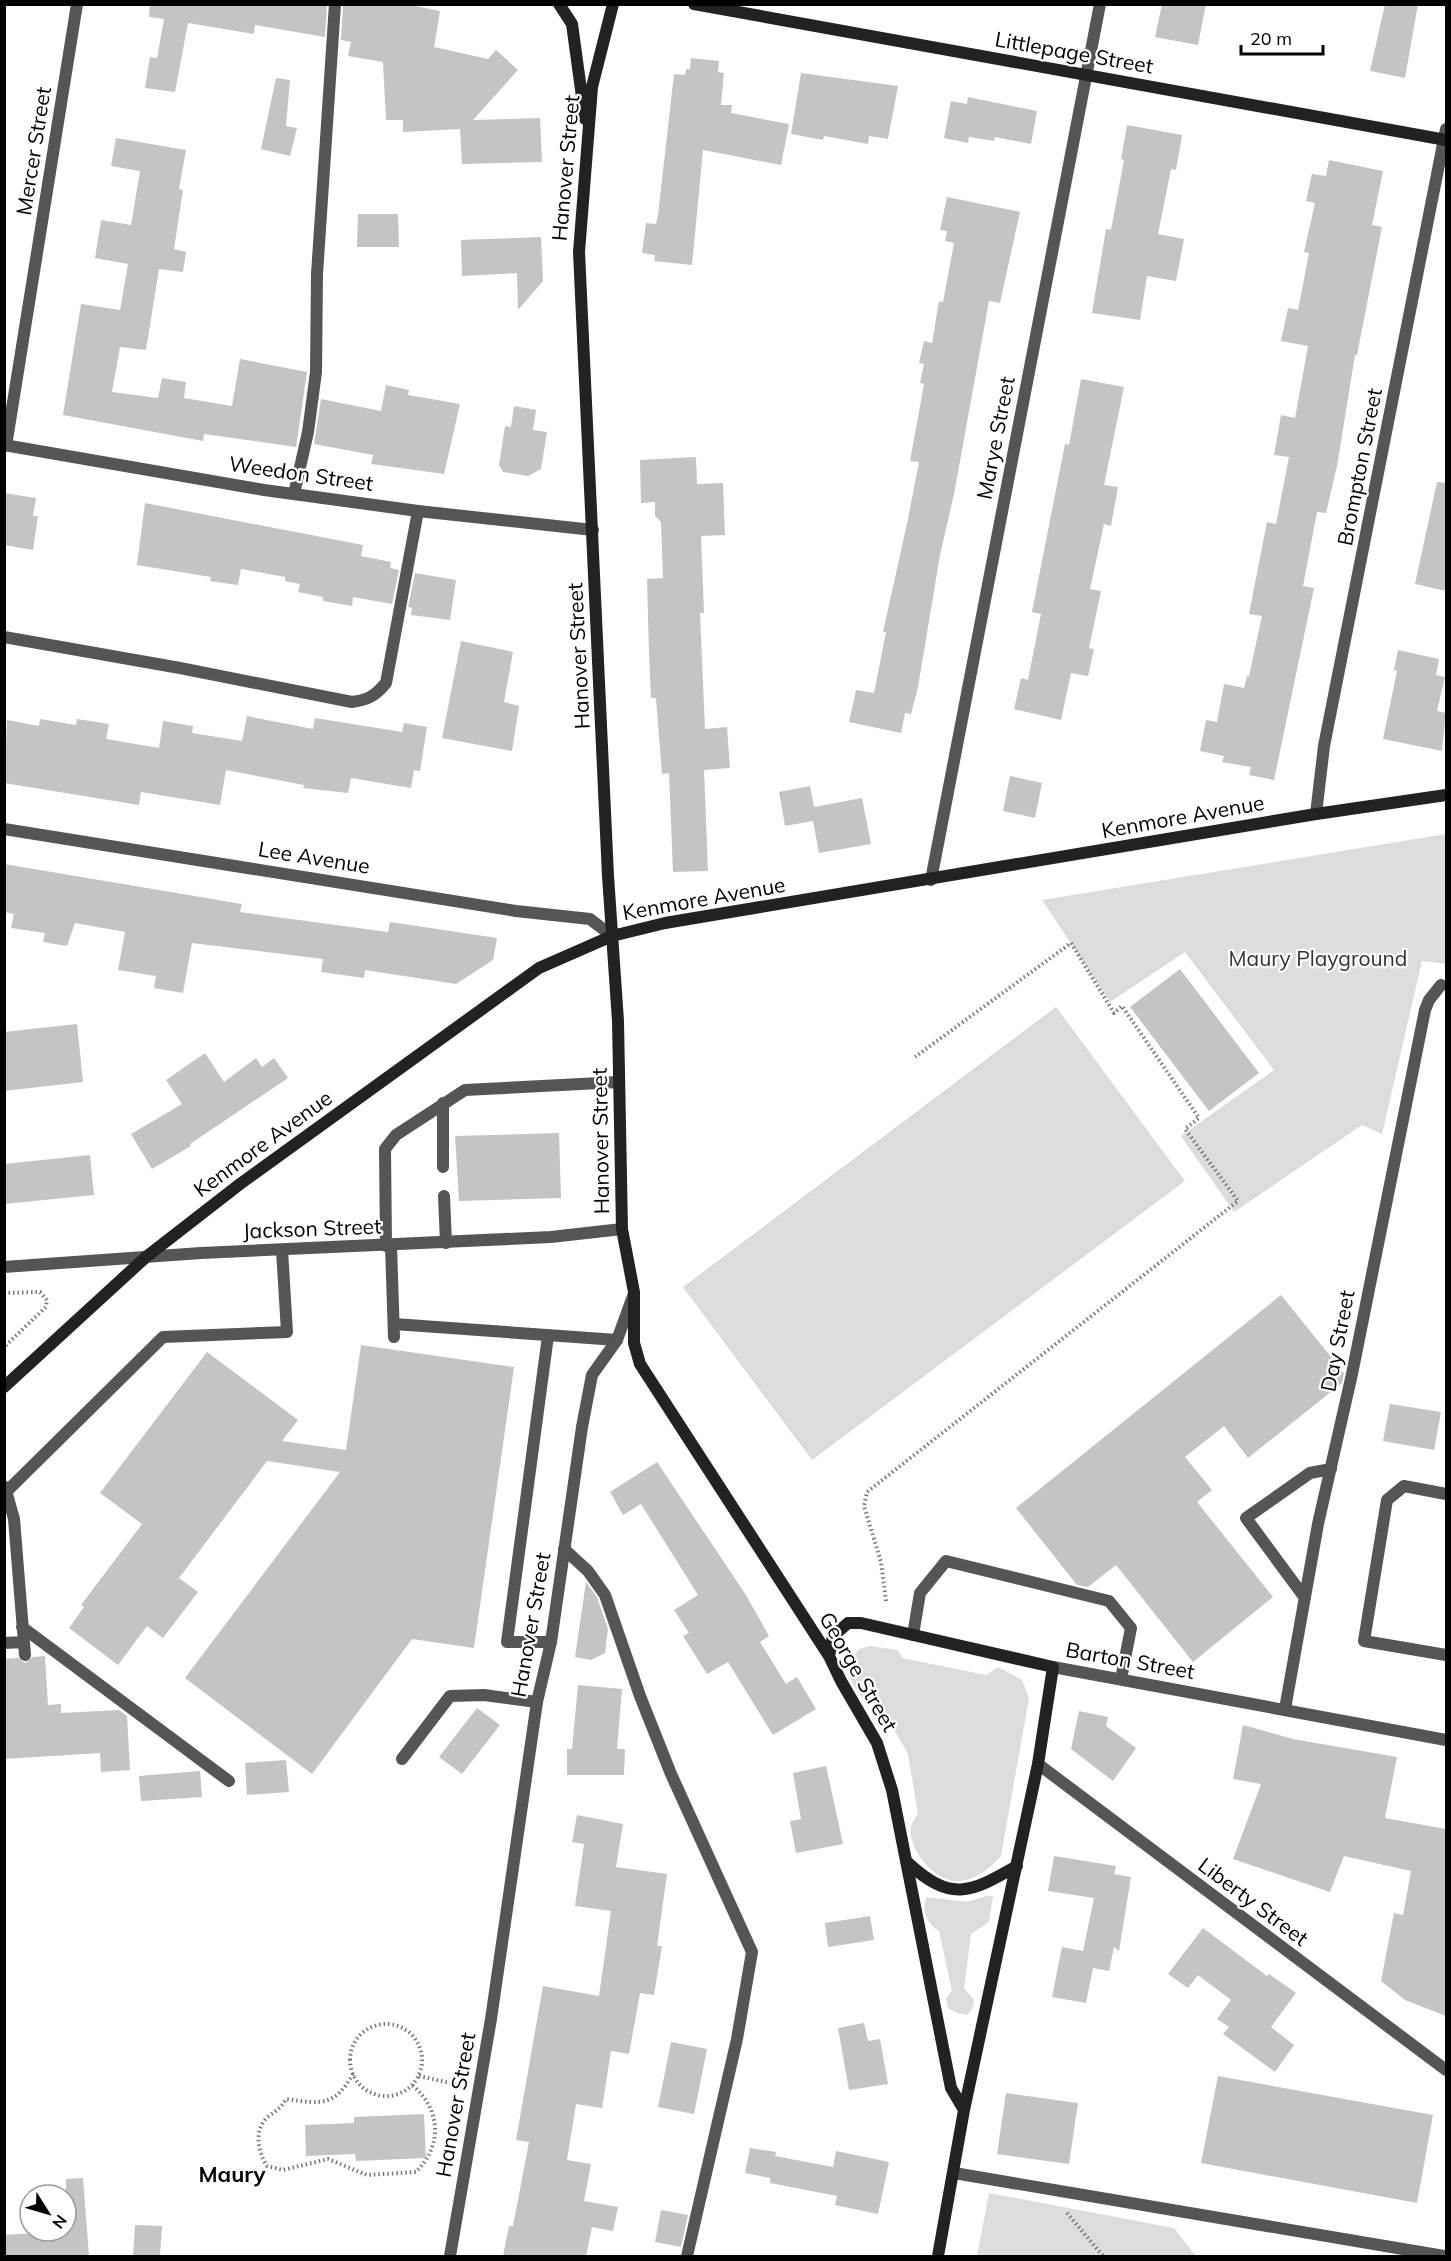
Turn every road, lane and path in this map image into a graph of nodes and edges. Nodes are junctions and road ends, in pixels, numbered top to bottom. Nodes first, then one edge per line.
1 (77, 4) edge
2 (335, 4) edge
3 (559, 4) edge
4 (614, 4) edge
5 (694, 4) edge
6 (1100, 4) edge
7 (1086, 75) junction
8 (1446, 136) edge
9 (588, 141) junction
10 (5, 446) edge
11 (294, 494) junction
12 (417, 511) junction
13 (592, 530) junction
14 (4, 637) edge
15 (1446, 795) edge
16 (1316, 814) junction
17 (4, 829) edge
18 (932, 880) junction
19 (612, 936) junction
20 (1441, 985) dead end
21 (915, 1057) dead end
22 (619, 1082) junction
23 (443, 1103) junction
24 (443, 1167) dead end
25 (444, 1197) dead end
26 (622, 1229) junction
27 (446, 1243) junction
28 (389, 1246) junction
29 (282, 1250) junction
30 (146, 1257) junction
31 (4, 1267) edge
32 (634, 1292) junction
33 (4, 1293) edge
34 (548, 1336) junction
35 (617, 1340) junction
36 (4, 1347) edge
37 (4, 1387) edge
38 (1331, 1469) junction
39 (5, 1490) edge
40 (1446, 1494) edge
41 (564, 1549) junction
42 (1305, 1598) junction
43 (886, 1601) dead end
44 (22, 1627) junction
45 (913, 1635) junction
46 (23, 1642) junction
47 (551, 1642) junction
48 (4, 1643) edge
49 (25, 1655) dead end
50 (1446, 1655) edge
51 (829, 1656) junction
52 (1053, 1667) junction
53 (1121, 1679) junction
54 (537, 1702) junction
55 (1285, 1709) junction
56 (1446, 1740) edge
57 (402, 1759) dead end
58 (1038, 1764) junction
59 (229, 1781) dead end
60 (907, 1862) junction
61 (1017, 1866) junction
62 (1446, 2070) edge
63 (353, 2074) junction
64 (419, 2076) junction
65 (455, 2084) dead end
66 (412, 2085) junction
67 (964, 2109) junction
68 (954, 2173) junction
69 (1047, 2189) junction
70 (450, 2256) edge
71 (687, 2256) edge
72 (938, 2256) edge
73 (1103, 2256) edge
74 (1444, 2256) edge

1 - 10 street, Mercer Street
2 - 11 street
3 - 9 street
4 - 9 street, Hanover Street
5 - 7 street, Littlepage Street
6 - 7 street, Marye Street
7 - 8 street, Littlepage Street
7 - 18 street, Marye Street
8 - 16 street, Brompton Street
9 - 13 street, Hanover Street
10 - 11 street, Weedon Street
11 - 12 street, Weedon Street
12 - 13 street, Weedon Street
12 - 14 street
13 - 19 street, Hanover Street
15 - 16 street, Kenmore Avenue
16 - 18 street, Kenmore Avenue
17 - 19 street, Lee Avenue
18 - 19 street, Kenmore Avenue
19 - 22 street, Hanover Street
19 - 30 street, Kenmore Avenue
20 - 38 street, Day Street
21 - 43 path
22 - 23 street
22 - 26 street, Hanover Street
23 - 24 street
23 - 28 street
25 - 27 street
26 - 27 street, Jackson Street
26 - 32 street, Hanover Street
27 - 28 street, Jackson Street
28 - 29 street, Jackson Street
28 - 34 street
29 - 30 street, Jackson Street
29 - 39 street
30 - 31 street, Jackson Street
30 - 37 street, Kenmore Avenue
32 - 35 street, Hanover Street
32 - 51 street, George Street
33 - 36 path
34 - 35 street
34 - 47 street
35 - 41 street, Hanover Street
38 - 42 street, Day Street
38 - 42 street
39 - 44 street
40 - 50 street
41 - 47 street, Hanover Street
41 - 71 street
42 - 55 street, Day Street
44 - 46 street
44 - 59 street
45 - 51 street, Barton Street
45 - 52 street, Barton Street
45 - 53 street
46 - 48 street
46 - 49 street
47 - 54 street, Hanover Street
51 - 60 street, George Street
52 - 53 street, Barton Street
52 - 58 street
53 - 55 street, Barton Street
54 - 57 street
54 - 70 street, Hanover Street
55 - 56 street, Barton Street
58 - 61 street
58 - 62 street, Liberty Street
60 - 61 street
60 - 67 street, George Street
61 - 67 street
63 - 64 path
63 - 66 path
63 - 66 path
64 - 65 path
64 - 66 path
67 - 68 street
68 - 69 street
68 - 72 street
69 - 73 path
69 - 74 street

